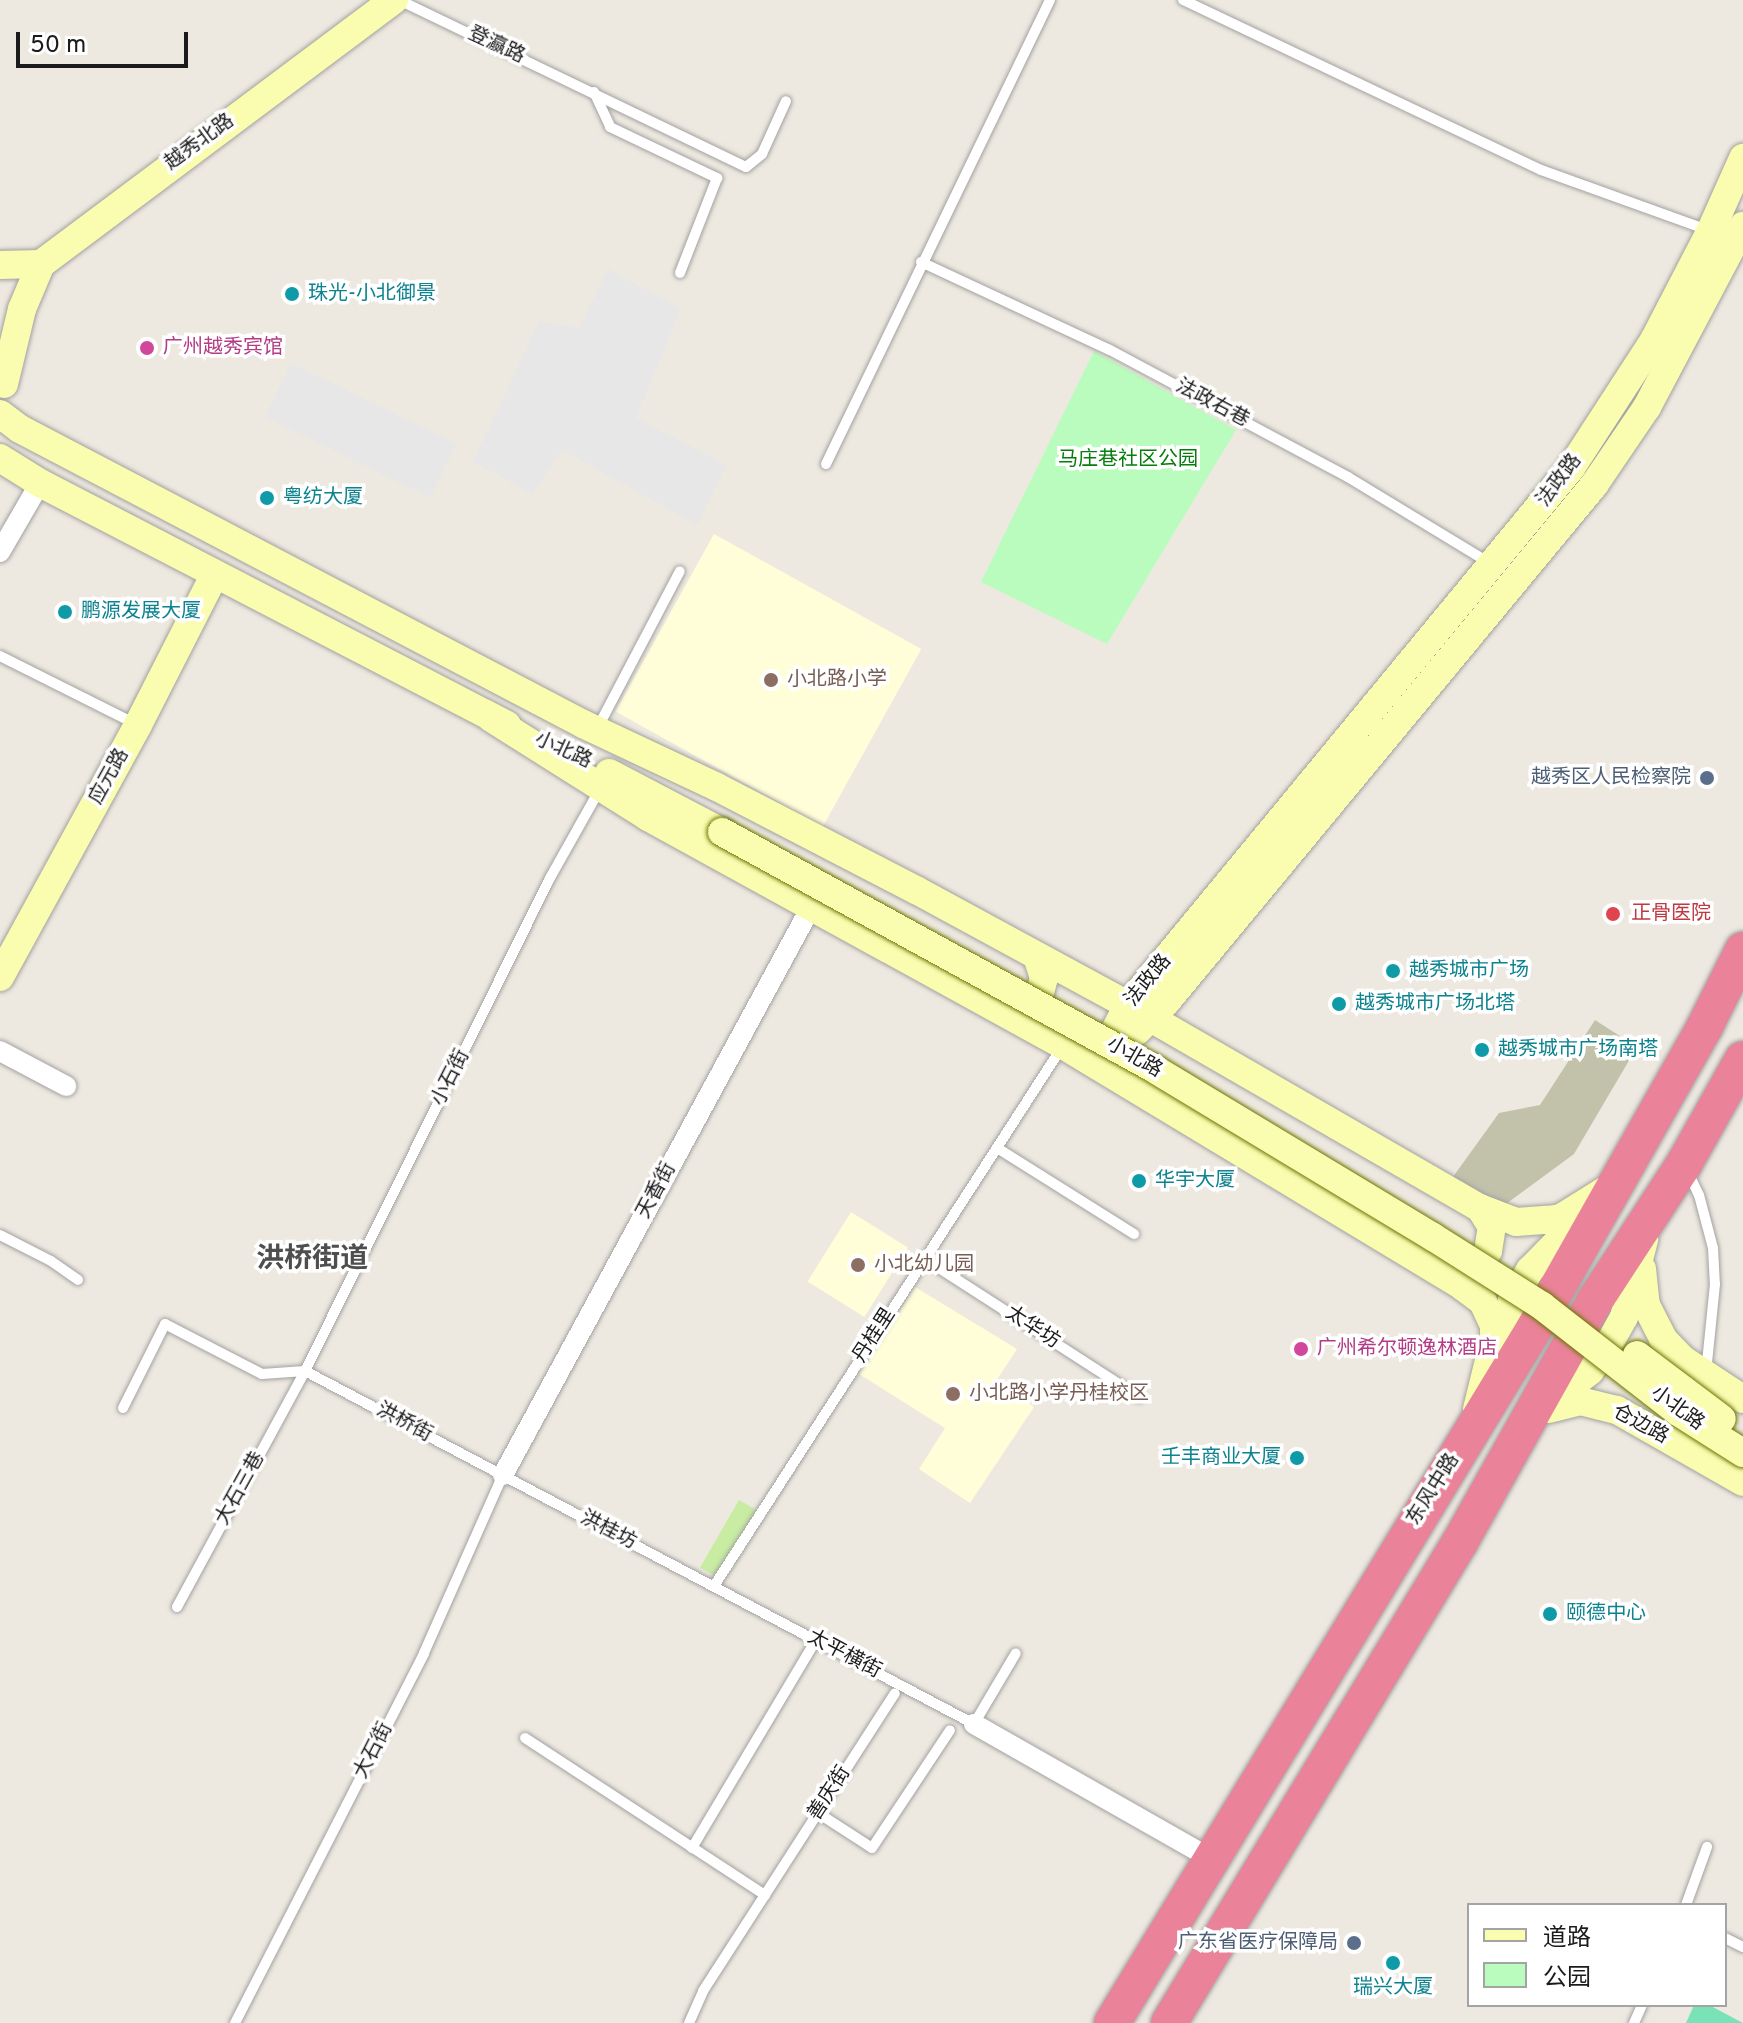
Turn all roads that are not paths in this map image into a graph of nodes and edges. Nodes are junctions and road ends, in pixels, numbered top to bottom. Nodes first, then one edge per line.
1 (396, 0) edge
2 (1050, 0) edge
3 (1183, 0) edge
4 (594, 92) junction
5 (786, 101) dead end
6 (1743, 158) edge
7 (1733, 235) edge
8 (921, 262) junction
9 (41, 264) junction
10 (0, 265) edge
11 (680, 273) dead end
12 (0, 329) edge
13 (4, 384) junction
14 (10, 421) edge
15 (0, 458) edge
16 (826, 464) dead end
17 (40, 483) junction
18 (0, 552) edge
19 (1493, 566) junction
20 (680, 571) dead end
21 (215, 574) junction
22 (0, 656) edge
23 (491, 718) junction
24 (138, 725) junction
25 (589, 727) junction
26 (601, 788) junction
27 (723, 822) junction
28 (811, 907) junction
29 (1743, 950) edge
30 (1037, 956) junction
31 (0, 977) edge
32 (999, 1011) junction
33 (1139, 1012) junction
34 (1063, 1045) junction
35 (0, 1051) edge
36 (1743, 1059) edge
37 (1097, 1066) junction
38 (66, 1086) dead end
39 (997, 1148) junction
40 (1684, 1164) junction
41 (1615, 1185) junction
42 (1480, 1208) junction
43 (1657, 1208) junction
44 (1134, 1234) dead end
45 (0, 1235) edge
46 (925, 1259) junction
47 (1446, 1275) junction
48 (78, 1280) dead end
49 (1682, 1359) junction
50 (305, 1371) junction
51 (1706, 1375) junction
52 (1139, 1397) dead end
53 (1743, 1399) edge
54 (123, 1408) dead end
55 (1530, 1417) junction
56 (1638, 1420) junction
57 (1474, 1425) junction
58 (1743, 1432) edge
59 (1743, 1453) edge
60 (503, 1475) junction
61 (1743, 1482) edge
62 (714, 1586) junction
63 (177, 1607) dead end
64 (816, 1640) junction
65 (1016, 1653) dead end
66 (895, 1693) dead end
67 (974, 1724) junction
68 (950, 1730) dead end
69 (525, 1738) dead end
70 (818, 1813) junction
71 (1707, 1847) dead end
72 (692, 1848) junction
73 (1212, 1859) junction
74 (765, 1895) junction
75 (1687, 1903) edge
76 (235, 2023) edge
77 (689, 2023) edge
78 (1112, 2023) edge
79 (1169, 2023) edge

1 - 4 lane, 登瀛路
1 - 9 street, 越秀北路
2 - 8 lane
3 - 7 lane
4 - 5 lane, 登瀛路
4 - 11 lane
6 - 7 street, 法政路
7 - 19 street, 法政路
7 - 33 street, 法政路
8 - 16 lane
8 - 19 lane, 法政右巷
9 - 10 street
9 - 13 street
12 - 13 street
13 - 14 street
14 - 25 street, 小北路
15 - 17 street, 小北路
17 - 18 street
17 - 21 street, 小北路
19 - 33 street, 法政路
20 - 25 lane
21 - 23 street, 小北路
21 - 24 street, 应元路
22 - 24 lane
23 - 26 street, 小北路
23 - 27 street, 小北路
24 - 31 street, 应元路
25 - 27 street, 小北路
25 - 30 street, 小北路
26 - 28 street, 小北路
26 - 50 lane, 小石街
27 - 58 street, 小北路, bridge
27 - 59 street, 小北路, bridge
28 - 32 street, 小北路
28 - 60 street, 天香街
29 - 41 highway, 东风中路
30 - 32 street
30 - 33 street, 小北路
32 - 34 street, 小北路
33 - 37 street, 法政路
33 - 42 street, 小北路
34 - 37 street, 小北路
34 - 39 lane, 丹桂里
35 - 38 street
36 - 40 highway
37 - 47 street, 小北路
39 - 44 lane
39 - 46 lane, 丹桂里
40 - 43 highway
40 - 51 lane
41 - 42 street, 小北路
41 - 57 highway, 东风中路
42 - 47 street
43 - 49 street
43 - 55 highway
45 - 48 lane
46 - 52 lane, 太华坊
46 - 62 lane, 丹桂里
47 - 57 street, 小北路
49 - 51 street
49 - 56 street
50 - 54 lane
50 - 60 lane, 洪桥街
50 - 63 lane, 大石三巷
51 - 53 street
55 - 56 street, 仓边路
55 - 79 highway
56 - 61 street, 仓边路
57 - 73 highway, 东风中路
60 - 62 lane, 洪桂坊
60 - 76 lane, 大石街
62 - 64 lane, 太平横街
64 - 67 lane, 太平横街
64 - 72 lane
65 - 67 lane
66 - 70 lane, 善庆街
67 - 73 street
68 - 70 lane
69 - 72 lane
70 - 74 lane, 善庆街
71 - 75 lane
72 - 74 lane
73 - 78 highway, 东风中路
74 - 77 lane, 善庆街

